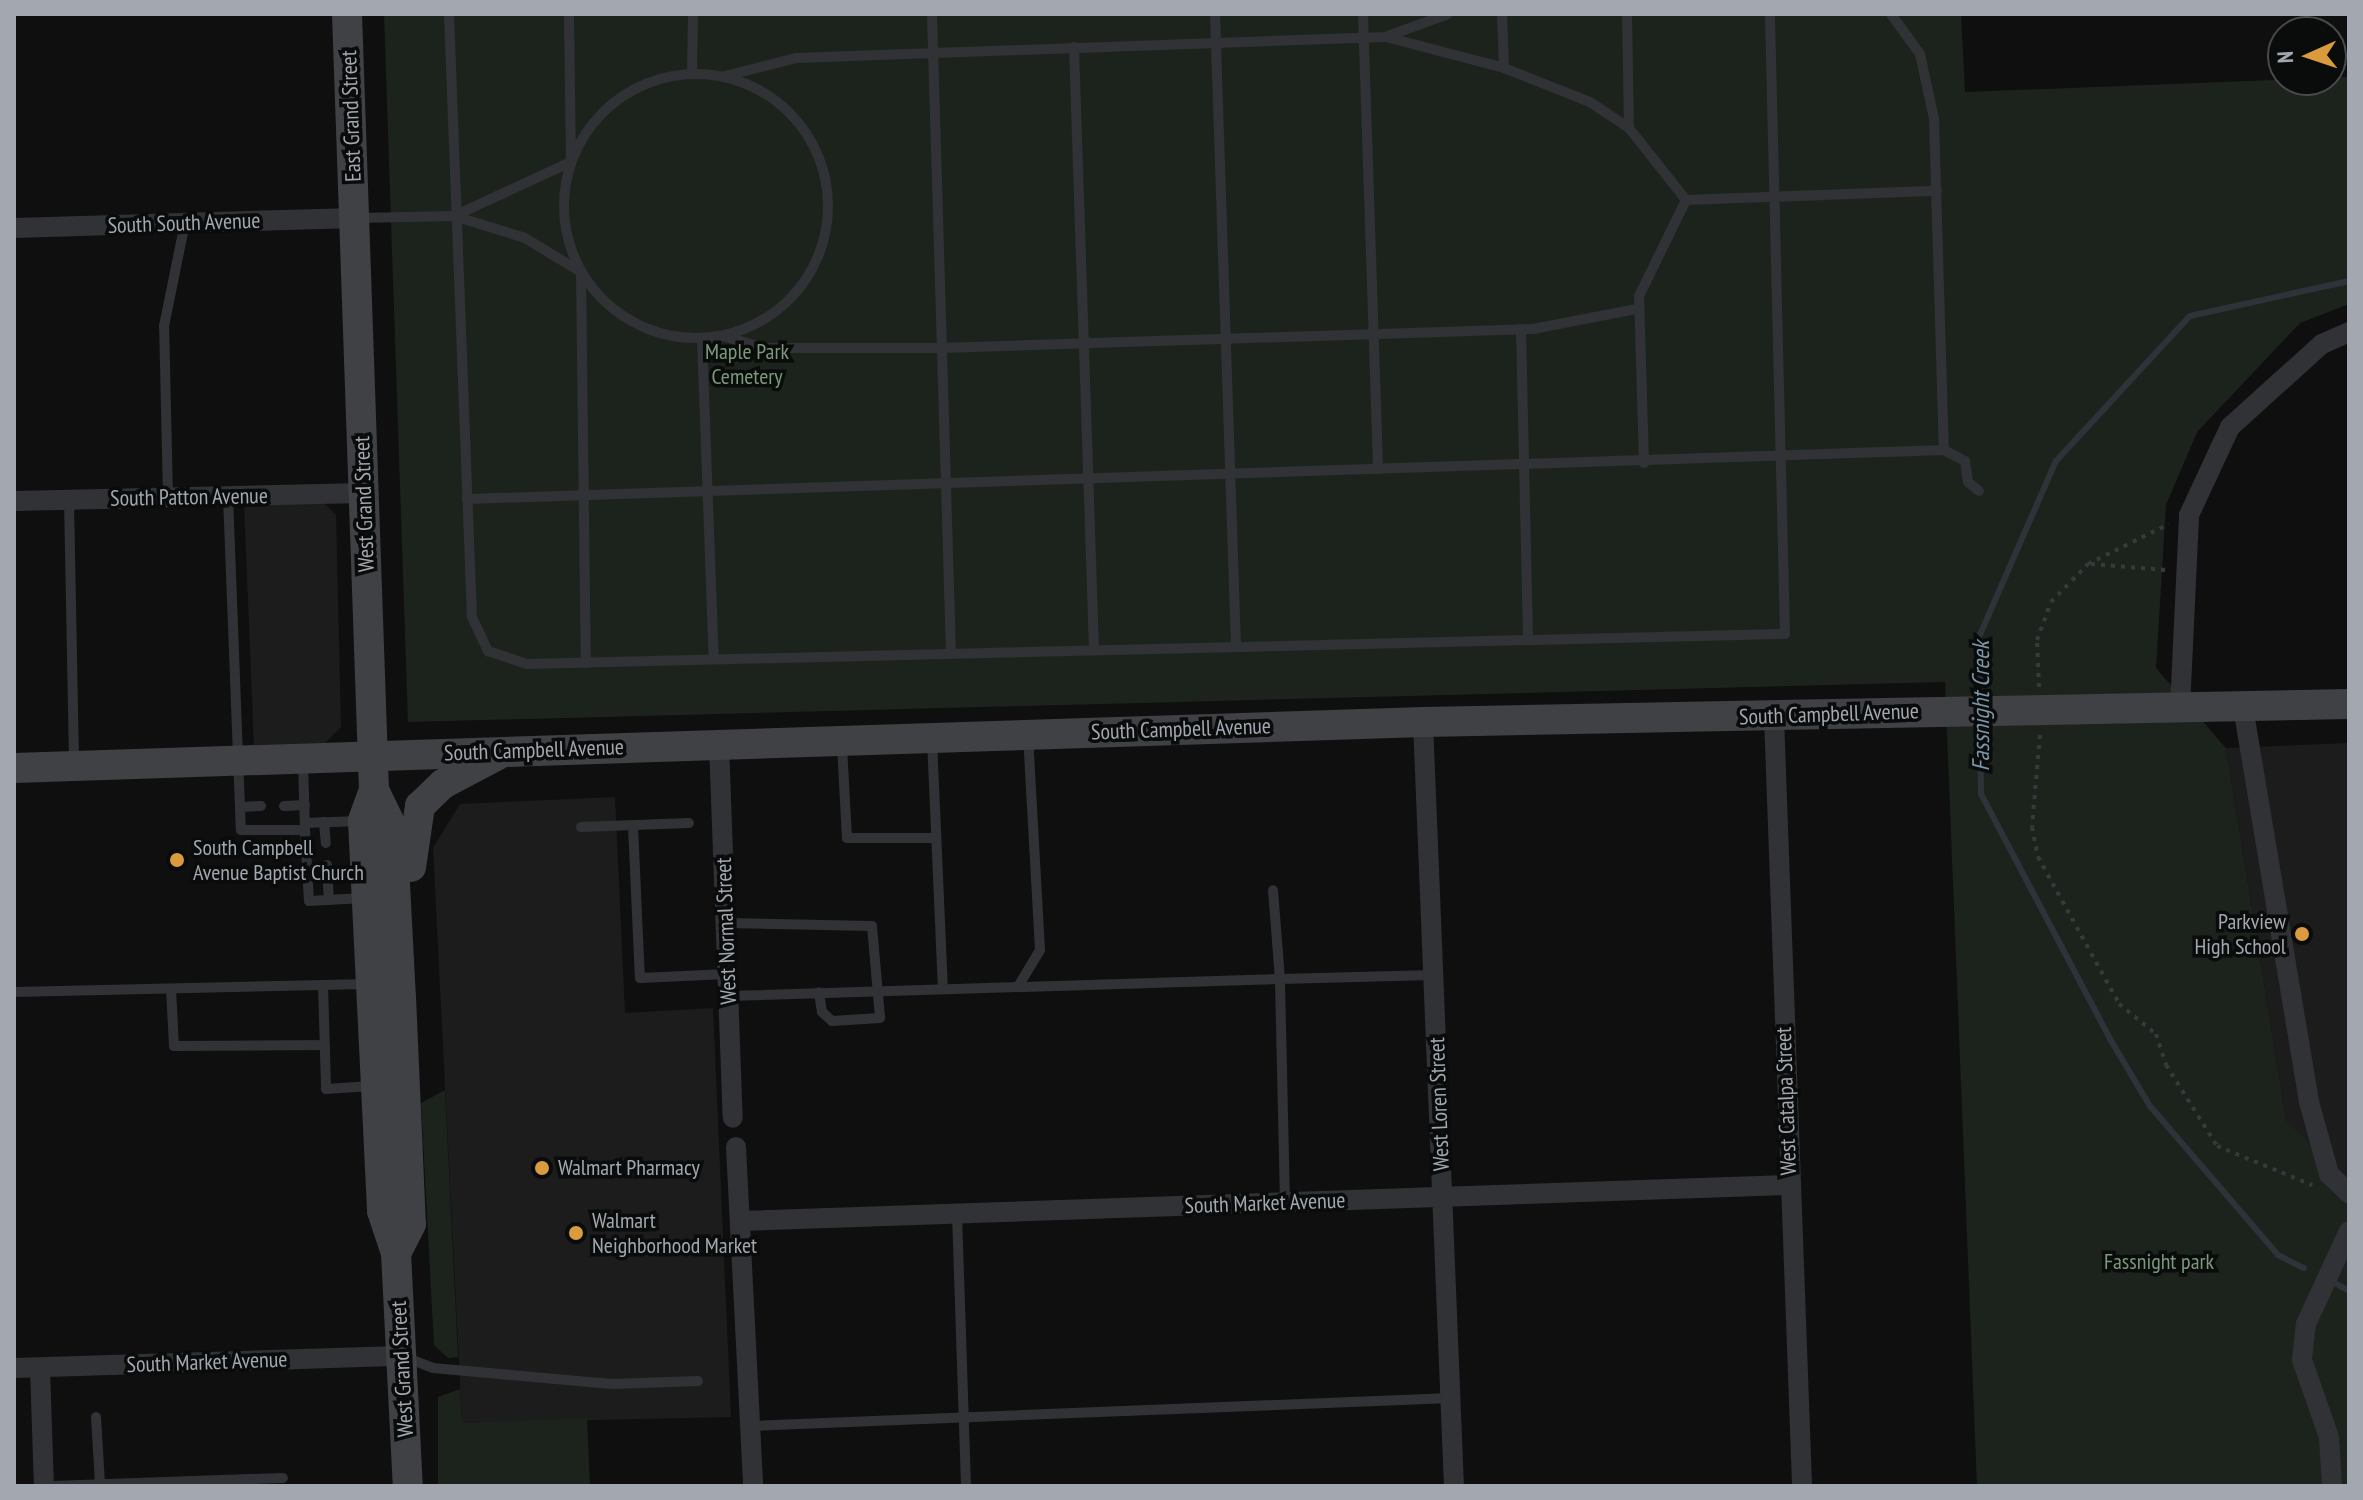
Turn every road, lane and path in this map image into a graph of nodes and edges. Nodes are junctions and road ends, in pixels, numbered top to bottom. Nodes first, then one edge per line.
1 (347, 14) edge
2 (449, 14) edge
3 (569, 14) edge
4 (693, 14) edge
5 (932, 14) edge
6 (1215, 14) edge
7 (1363, 14) edge
8 (1448, 14) edge
9 (1502, 14) edge
10 (1627, 14) edge
11 (1770, 14) edge
12 (1891, 14) edge
13 (1364, 37) junction
14 (1386, 37) junction
15 (1216, 42) junction
16 (1074, 47) junction
17 (933, 51) junction
18 (1504, 68) junction
19 (692, 73) junction
20 (725, 76) junction
21 (1629, 128) junction
22 (571, 162) junction
23 (1937, 191) junction
24 (1775, 197) junction
25 (1686, 200) junction
26 (454, 216) junction
27 (355, 218) junction
28 (185, 223) junction
29 (14, 228) edge
30 (581, 272) junction
31 (1637, 309) junction
32 (1521, 329) junction
33 (2349, 332) edge
34 (1373, 334) junction
35 (722, 336) junction
36 (702, 339) junction
37 (1225, 339) junction
38 (1084, 343) junction
39 (941, 348) junction
40 (1944, 450) junction
41 (1781, 459) junction
42 (1644, 463) junction
43 (1524, 466) junction
44 (1378, 469) junction
45 (1229, 474) junction
46 (1089, 477) junction
47 (944, 482) junction
48 (708, 491) junction
49 (1979, 491) dead end
50 (363, 493) junction
51 (584, 495) junction
52 (228, 496) junction
53 (168, 497) junction
54 (467, 499) junction
55 (69, 500) junction
56 (14, 501) edge
57 (2189, 515) junction
58 (2088, 564) junction
59 (2182, 571) junction
60 (1528, 640) junction
61 (1236, 647) junction
62 (1094, 651) junction
63 (951, 654) junction
64 (714, 659) junction
65 (586, 663) junction
66 (2039, 701) dead end
67 (2349, 704) edge
68 (2243, 707) junction
69 (2180, 708) junction
70 (1774, 717) junction
71 (1423, 722) junction
72 (2040, 731) dead end
73 (1028, 734) junction
74 (932, 737) junction
75 (842, 740) junction
76 (719, 744) junction
77 (506, 751) junction
78 (373, 756) junction
79 (303, 759) junction
80 (239, 761) junction
81 (74, 766) junction
82 (14, 768) edge
83 (374, 790) junction
84 (305, 805) junction
85 (261, 806) dead end
86 (284, 806) dead end
87 (240, 807) junction
88 (363, 821) junction
89 (324, 822) junction
90 (689, 823) dead end
91 (305, 826) junction
92 (633, 826) junction
93 (581, 827) dead end
94 (936, 838) junction
95 (326, 843) dead end
96 (327, 865) dead end
97 (1273, 890) dead end
98 (367, 898) junction
99 (329, 900) junction
100 (725, 923) junction
101 (399, 950) junction
102 (727, 974) junction
103 (1433, 975) junction
104 (1280, 979) junction
105 (372, 984) junction
106 (323, 985) junction
107 (1019, 985) junction
108 (943, 988) junction
109 (171, 989) junction
110 (881, 990) junction
111 (14, 992) edge
112 (819, 992) junction
113 (728, 996) junction
114 (325, 1045) junction
115 (376, 1086) junction
116 (733, 1118) dead end
117 (736, 1147) dead end
118 (1789, 1185) junction
119 (2319, 1192) dead end
120 (2349, 1193) edge
121 (1443, 1197) junction
122 (1285, 1202) junction
123 (957, 1214) junction
124 (740, 1221) junction
125 (2345, 1240) edge
126 (396, 1253) junction
127 (400, 1356) junction
128 (14, 1368) edge
129 (40, 1368) junction
130 (698, 1381) dead end
131 (1451, 1398) junction
132 (96, 1417) dead end
133 (963, 1418) junction
134 (750, 1426) junction
135 (283, 1478) dead end
136 (100, 1484) junction
137 (44, 1486) edge
138 (52, 1486) edge
139 (408, 1486) edge
140 (753, 1486) edge
141 (966, 1486) edge
142 (1454, 1486) edge
143 (1802, 1486) edge
144 (2332, 1486) edge

1 - 27 main road, East Grand Street
2 - 26 lane
3 - 22 lane
4 - 19 lane
5 - 17 lane
6 - 15 lane
7 - 13 lane
8 - 14 lane
9 - 18 lane
10 - 21 lane
11 - 24 lane
12 - 23 lane
13 - 14 lane
13 - 15 lane
13 - 34 lane
14 - 18 lane
15 - 16 lane
15 - 37 lane
16 - 17 lane
16 - 38 lane
17 - 20 lane
17 - 39 lane
18 - 21 lane
19 - 20 lane
19 - 22 lane
20 - 35 lane
21 - 25 lane
22 - 26 lane
22 - 30 lane
23 - 24 lane
23 - 40 lane
24 - 25 lane
24 - 41 lane
25 - 31 lane
26 - 27 lane
26 - 30 lane
26 - 54 lane
27 - 28 street, South South Avenue
27 - 50 main road, West Grand Street
28 - 29 street, South South Avenue
28 - 53 lane
30 - 36 lane
30 - 51 lane
31 - 32 lane
31 - 42 lane
32 - 34 lane
32 - 43 lane
33 - 57 street
34 - 37 lane
34 - 44 lane
35 - 36 lane
35 - 39 lane
36 - 48 lane
37 - 38 lane
37 - 45 lane
38 - 39 lane
38 - 46 lane
39 - 47 lane
40 - 41 lane
40 - 49 lane
41 - 42 lane
41 - 60 lane
42 - 43 lane
43 - 44 lane
43 - 60 lane
44 - 45 lane
45 - 46 lane
45 - 61 lane
46 - 47 lane
46 - 62 lane
47 - 48 lane
47 - 63 lane
48 - 51 lane
48 - 64 lane
50 - 52 street, South Patton Avenue
50 - 78 main road, West Grand Street
51 - 54 lane
51 - 65 lane
52 - 53 street, South Patton Avenue
52 - 80 lane
53 - 55 street, South Patton Avenue
54 - 65 lane
55 - 56 street, South Patton Avenue
55 - 81 lane
57 - 58 path
57 - 59 street
58 - 59 path
58 - 66 path
59 - 69 street
60 - 61 lane
61 - 62 lane
62 - 63 lane
63 - 64 lane
64 - 65 lane
67 - 68 main road, South Campbell Avenue
68 - 69 main road, South Campbell Avenue
68 - 120 street
69 - 70 main road, South Campbell Avenue
70 - 71 main road, South Campbell Avenue
70 - 118 street, West Catalpa Street
71 - 73 main road, South Campbell Avenue
71 - 103 street, West Loren Street
72 - 119 path
73 - 74 main road, South Campbell Avenue
73 - 107 lane
74 - 75 main road, South Campbell Avenue
74 - 94 lane
75 - 76 main road, South Campbell Avenue
75 - 94 lane
76 - 77 main road, South Campbell Avenue
76 - 100 street, West Normal Street
77 - 78 main road, South Campbell Avenue
77 - 101 main road
78 - 79 main road, South Campbell Avenue
78 - 83 main road, West Grand Street
79 - 80 main road, South Campbell Avenue
79 - 84 lane
80 - 81 main road, South Campbell Avenue
80 - 87 lane
81 - 82 main road, South Campbell Avenue
83 - 88 main road, West Grand Street
83 - 101 main road, West Grand Street
84 - 86 lane
84 - 91 lane
85 - 87 lane
87 - 91 lane
88 - 89 lane
88 - 98 main road, West Grand Street
89 - 91 lane
89 - 95 lane
90 - 92 lane
91 - 99 lane
92 - 93 lane
92 - 102 lane
94 - 108 lane
96 - 99 lane
97 - 104 lane
98 - 99 lane
98 - 105 main road, West Grand Street
100 - 102 street, West Normal Street
100 - 110 lane
101 - 126 main road, West Grand Street
102 - 113 street, West Normal Street
103 - 104 lane
103 - 121 street, West Loren Street
104 - 107 lane
104 - 122 lane
105 - 106 lane
105 - 115 main road, West Grand Street
106 - 109 lane
106 - 114 lane
107 - 108 lane
108 - 110 lane
109 - 111 lane
109 - 114 lane
110 - 112 lane
110 - 112 lane
112 - 113 lane
113 - 116 street, West Normal Street
114 - 115 lane
115 - 126 main road, West Grand Street
117 - 124 street
118 - 121 street, South Market Avenue
118 - 143 street, West Catalpa Street
121 - 122 street, South Market Avenue
121 - 131 street, West Loren Street
122 - 123 street, South Market Avenue
123 - 124 street, South Market Avenue
123 - 133 lane
124 - 134 street
125 - 144 street
126 - 127 main road, West Grand Street
127 - 129 street, South Market Avenue
127 - 130 lane
127 - 139 main road, West Grand Street
128 - 129 street, South Market Avenue
129 - 137 street
131 - 133 lane
131 - 142 street, West Loren Street
132 - 136 lane
133 - 134 lane
133 - 141 lane
134 - 140 street
135 - 136 lane
136 - 138 lane

